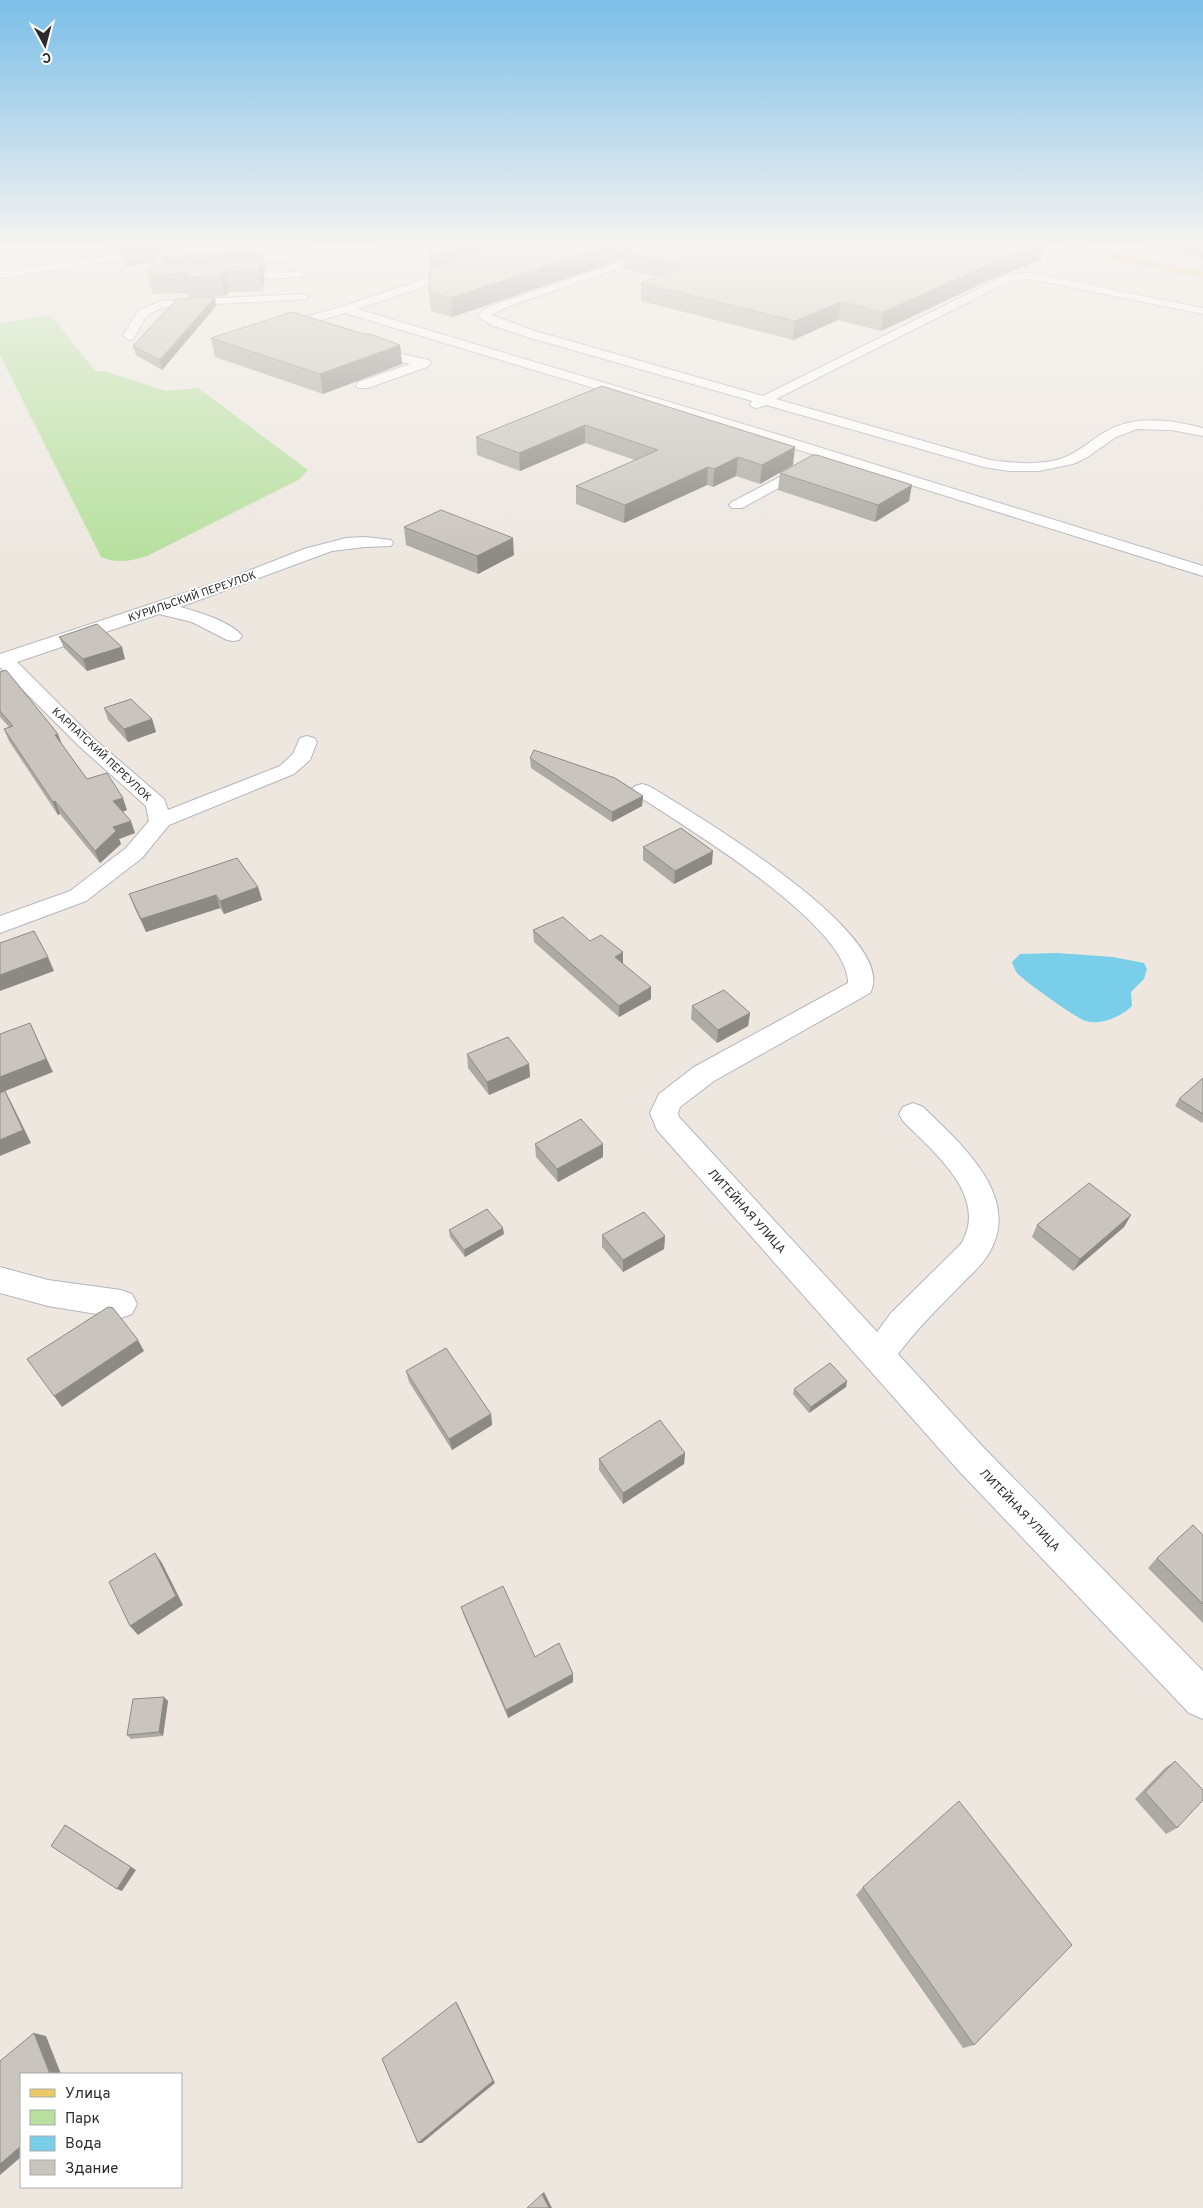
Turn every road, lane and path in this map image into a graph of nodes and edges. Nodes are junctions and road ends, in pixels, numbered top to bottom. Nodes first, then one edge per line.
1 (390, 350) edge
2 (458, 350) edge
3 (482, 350) edge
4 (587, 350) edge
5 (865, 350) edge
6 (423, 364) junction
7 (363, 385) edge
8 (764, 401) junction
9 (1198, 414) dead end
10 (722, 422) junction
11 (1182, 426) junction
12 (1203, 432) edge
13 (828, 454) junction
14 (737, 505) dead end
15 (385, 543) dead end
16 (1203, 571) edge
17 (156, 609) junction
18 (233, 636) dead end
19 (2, 660) edge
20 (307, 742) dead end
21 (642, 790) dead end
22 (160, 820) junction
23 (0, 925) edge
24 (913, 1114) dead end
25 (0, 1280) edge
26 (121, 1304) dead end
27 (878, 1355) junction
28 (1203, 1699) edge

1 - 6 street
2 - 6 street
3 - 10 street
4 - 8 street
5 - 8 street
6 - 7 street
8 - 10 street
8 - 11 street
9 - 11 street
10 - 13 street
11 - 12 street
13 - 14 street
13 - 16 street
15 - 17 street, КУРИЛЬСКИЙ ПЕРЕУЛОК
17 - 18 street
17 - 19 street, КУРИЛЬСКИЙ ПЕРЕУЛОК
19 - 22 street, КАРПАТСКИЙ ПЕРЕУЛОК
20 - 22 street
21 - 27 street, ЛИТЕЙНАЯ УЛИЦА
22 - 23 street
24 - 27 street
25 - 26 street
27 - 28 street, ЛИТЕЙНАЯ УЛИЦА

